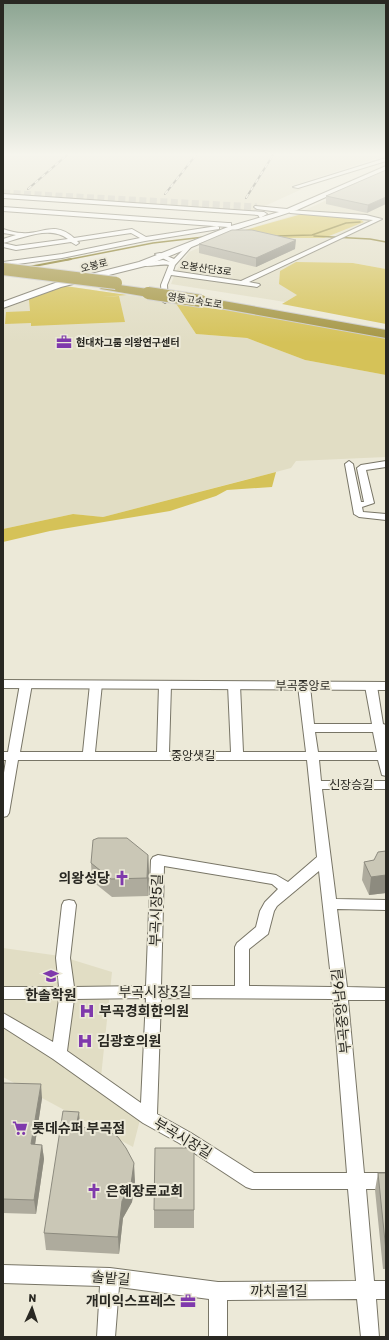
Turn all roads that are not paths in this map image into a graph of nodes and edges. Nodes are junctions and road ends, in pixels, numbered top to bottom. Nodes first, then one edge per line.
1 (116, 218) edge
2 (123, 218) joint
3 (155, 218) edge
4 (187, 218) edge
5 (220, 218) edge
6 (255, 218) edge
7 (261, 218) edge
8 (363, 218) edge
9 (379, 219) joint
10 (153, 220) junction
11 (183, 222) junction
12 (214, 228) junction
13 (3, 231) edge
14 (22, 235) junction
15 (98, 236) junction
16 (145, 239) junction
17 (72, 240) junction
18 (3, 241) edge
19 (44, 244) junction
20 (3, 245) edge
21 (113, 246) junction
22 (190, 246) junction
23 (16, 248) junction
24 (88, 252) junction
25 (161, 255) junction
26 (62, 256) junction
27 (28, 260) junction
28 (20, 262) junction
29 (3, 264) edge
30 (142, 264) junction
31 (173, 264) junction
32 (3, 269) edge
33 (170, 273) junction
34 (3, 274) edge
35 (49, 281) junction
36 (240, 282) junction
37 (111, 285) junction
38 (258, 285) dead end
39 (3, 299) edge
40 (202, 299) junction
41 (165, 301) dead end
42 (3, 305) edge
43 (386, 328) edge
44 (386, 334) edge
45 (349, 464) dead end
46 (386, 464) edge
47 (357, 506) junction
48 (386, 517) edge
49 (3, 684) edge
50 (26, 684) junction
51 (96, 684) junction
52 (165, 685) junction
53 (234, 685) junction
54 (304, 686) junction
55 (372, 686) junction
56 (386, 686) edge
57 (309, 728) junction
58 (382, 728) edge
59 (8, 756) edge
60 (88, 756) junction
61 (163, 756) junction
62 (237, 756) junction
63 (312, 756) junction
64 (383, 756) junction
65 (386, 772) edge
66 (316, 785) junction
67 (386, 785) edge
68 (3, 813) edge
69 (324, 859) junction
70 (288, 889) junction
71 (69, 904) dead end
72 (329, 904) junction
73 (386, 905) edge
74 (154, 992) junction
75 (242, 992) junction
76 (3, 993) edge
77 (67, 993) junction
78 (340, 993) junction
79 (386, 994) edge
80 (3, 1019) edge
81 (60, 1054) junction
82 (149, 1118) junction
83 (356, 1181) junction
84 (386, 1181) edge
85 (3, 1274) edge
86 (110, 1277) junction
87 (366, 1290) junction
88 (386, 1290) edge
89 (218, 1291) junction
90 (106, 1337) edge
91 (218, 1337) edge
92 (370, 1337) edge

1 - 2 street
2 - 10 street
3 - 10 street
4 - 11 street
5 - 12 street
6 - 12 street
7 - 12 street
8 - 9 street
9 - 36 street, 오봉산단3로
10 - 11 street
11 - 12 street
12 - 16 street
12 - 22 street, 오봉로
12 - 25 street, 오봉로
13 - 14 street
14 - 17 street
14 - 18 street
15 - 16 street
15 - 17 street
15 - 21 street
16 - 21 street
17 - 19 street
17 - 24 street
19 - 23 street
19 - 26 street
20 - 23 street
21 - 24 street
22 - 25 street, 오봉로
22 - 31 street
23 - 27 street
24 - 26 street
25 - 30 street, 오봉로
25 - 31 street
25 - 35 street, 오봉로
26 - 27 street
27 - 28 street
28 - 29 street
28 - 35 street
30 - 31 street
30 - 42 street, 오봉로
31 - 33 street
32 - 37 highway, 영동고속도로, bridge
33 - 36 street, 오봉산단3로
33 - 41 street
34 - 37 highway, 영동고속도로
35 - 39 street, 오봉로
36 - 38 street, 오봉산단3로
37 - 40 highway, 영동고속도로, bridge
40 - 43 highway, 영동고속도로
40 - 44 highway, 영동고속도로
45 - 47 street
46 - 47 street
47 - 48 street
49 - 50 street, 부곡중앙로
50 - 51 street, 부곡중앙로
50 - 59 street
51 - 52 street, 부곡중앙로
51 - 60 street
52 - 53 street, 부곡중앙로
52 - 61 street
53 - 54 street, 부곡중앙로
53 - 62 street
54 - 55 street, 부곡중앙로
54 - 57 street, 부곡중앙남6길
55 - 56 street, 부곡중앙로
55 - 58 street
57 - 58 street
57 - 63 street, 부곡중앙남6길
58 - 64 street
59 - 60 street, 중앙샛길
59 - 68 street
60 - 61 street, 중앙샛길
61 - 62 street, 중앙샛길
62 - 63 street, 중앙샛길
63 - 64 street, 중앙샛길
63 - 66 street, 부곡중앙남6길
64 - 65 street
66 - 67 street, 신장승길
66 - 69 street, 부곡중앙남6길
69 - 70 street
69 - 72 street, 부곡중앙남6길
70 - 74 street, 부곡시장5길
70 - 75 street
71 - 77 street
72 - 73 street
72 - 78 street, 부곡중앙남6길
74 - 75 street, 부곡시장3길
74 - 77 street, 부곡시장3길
74 - 82 street, 부곡시장5길
75 - 78 street, 부곡시장3길
76 - 77 street, 부곡시장3길
77 - 81 street
78 - 79 street, 부곡시장3길
78 - 83 street, 부곡중앙남6길
80 - 81 street, 부곡시장길
81 - 82 street, 부곡시장길
82 - 83 street, 부곡시장길
83 - 84 street, 부곡시장길
83 - 87 street, 부곡중앙남6길
85 - 86 street, 솔밭길
86 - 89 street, 솔밭길
86 - 90 street
87 - 88 street, 까치골1길
87 - 89 street, 까치골1길
87 - 92 street, 부곡중앙남6길
89 - 91 street

